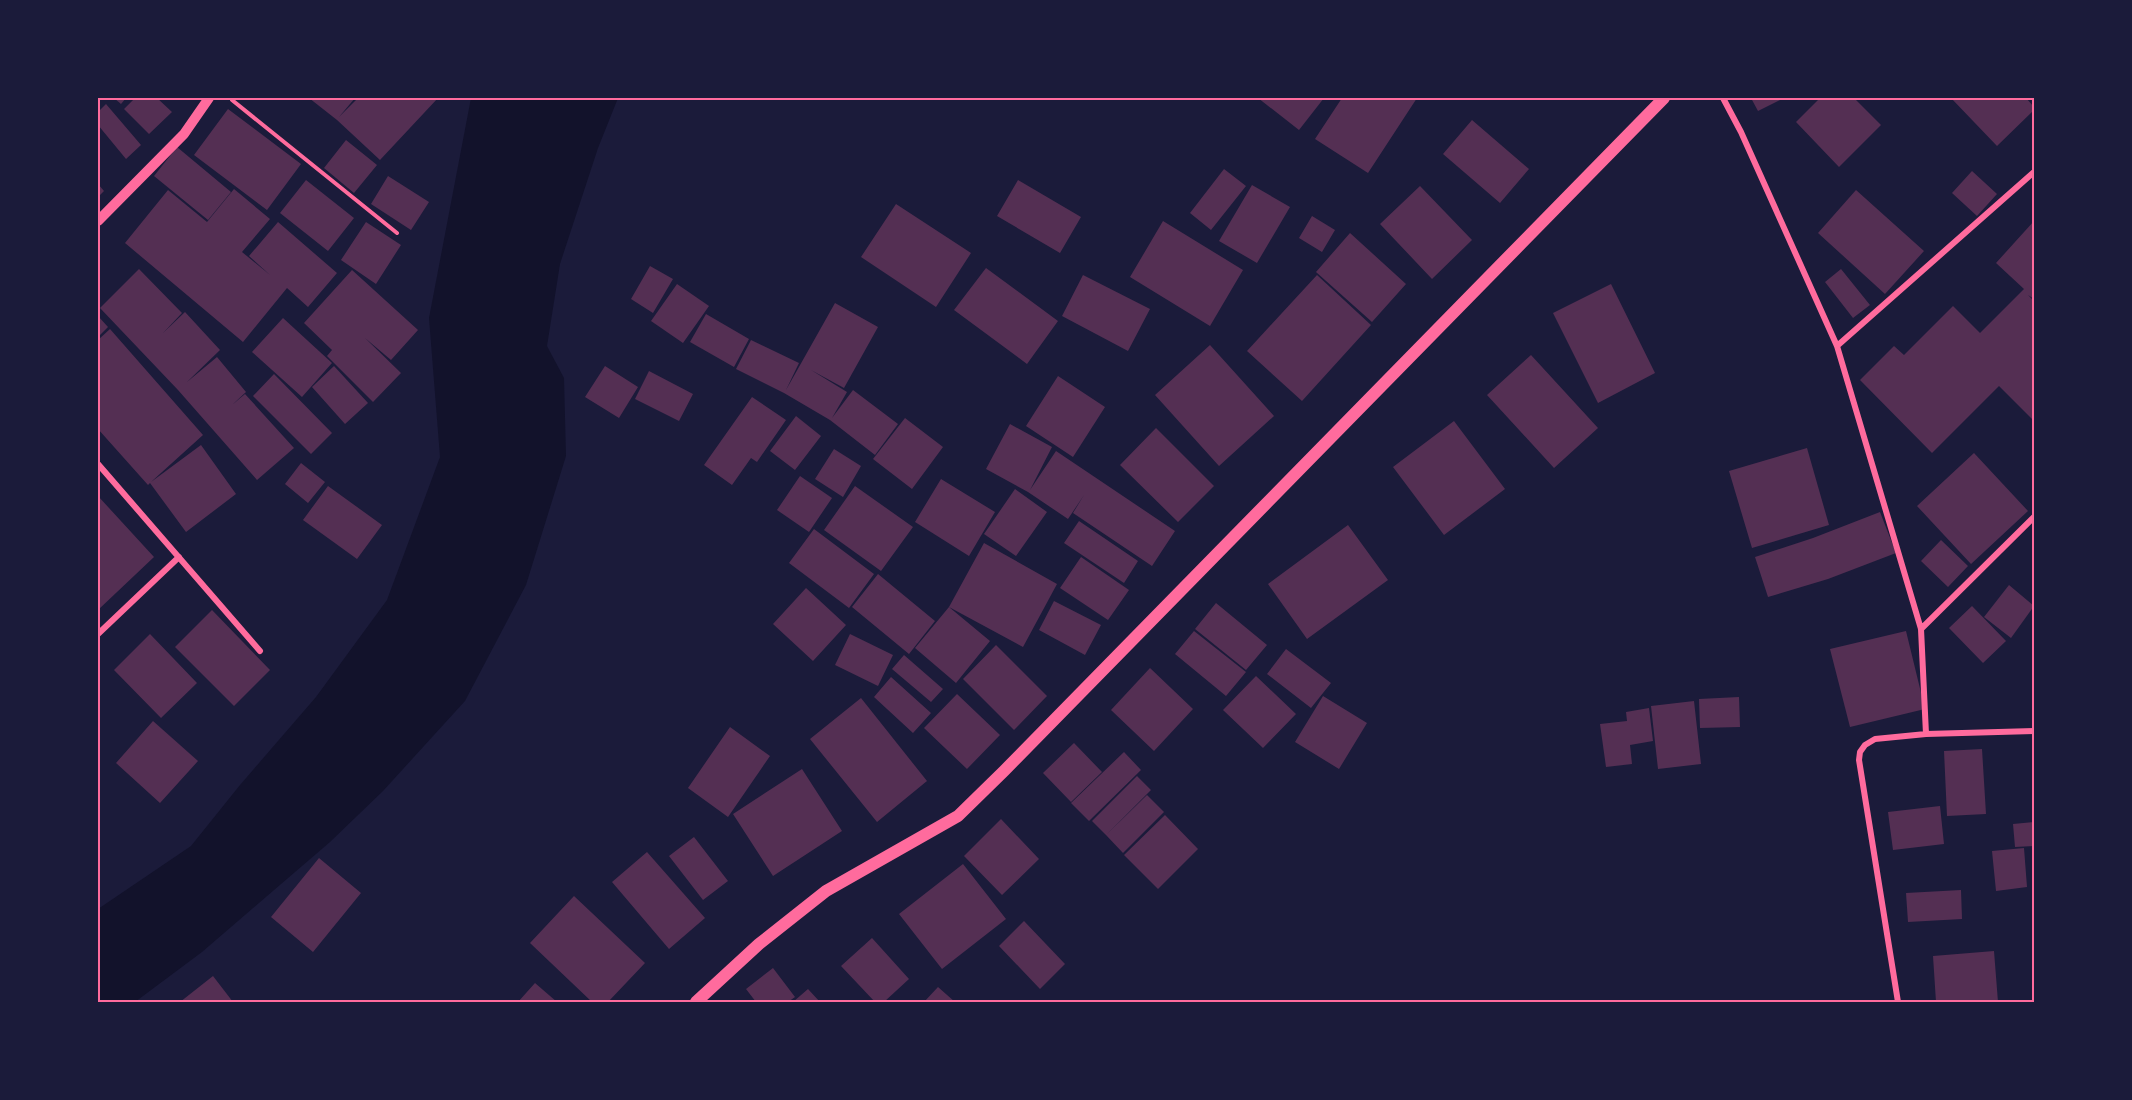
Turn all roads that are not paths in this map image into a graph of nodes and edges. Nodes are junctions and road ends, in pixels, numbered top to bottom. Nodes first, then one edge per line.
1 (209, 98) edge
2 (1664, 98) edge
3 (1723, 98) edge
4 (2034, 172) edge
5 (98, 221) edge
6 (1837, 346) junction
7 (98, 464) edge
8 (2034, 517) edge
9 (179, 557) junction
10 (1921, 629) junction
11 (98, 634) edge
12 (260, 651) dead end
13 (2034, 731) edge
14 (1926, 734) junction
15 (696, 1002) edge
16 (1898, 1002) edge

1 - 5 street
2 - 15 main road
3 - 6 street
4 - 6 street
6 - 10 street
7 - 9 street
8 - 10 street
9 - 11 street
9 - 12 street
10 - 14 street
13 - 14 street
14 - 16 street

